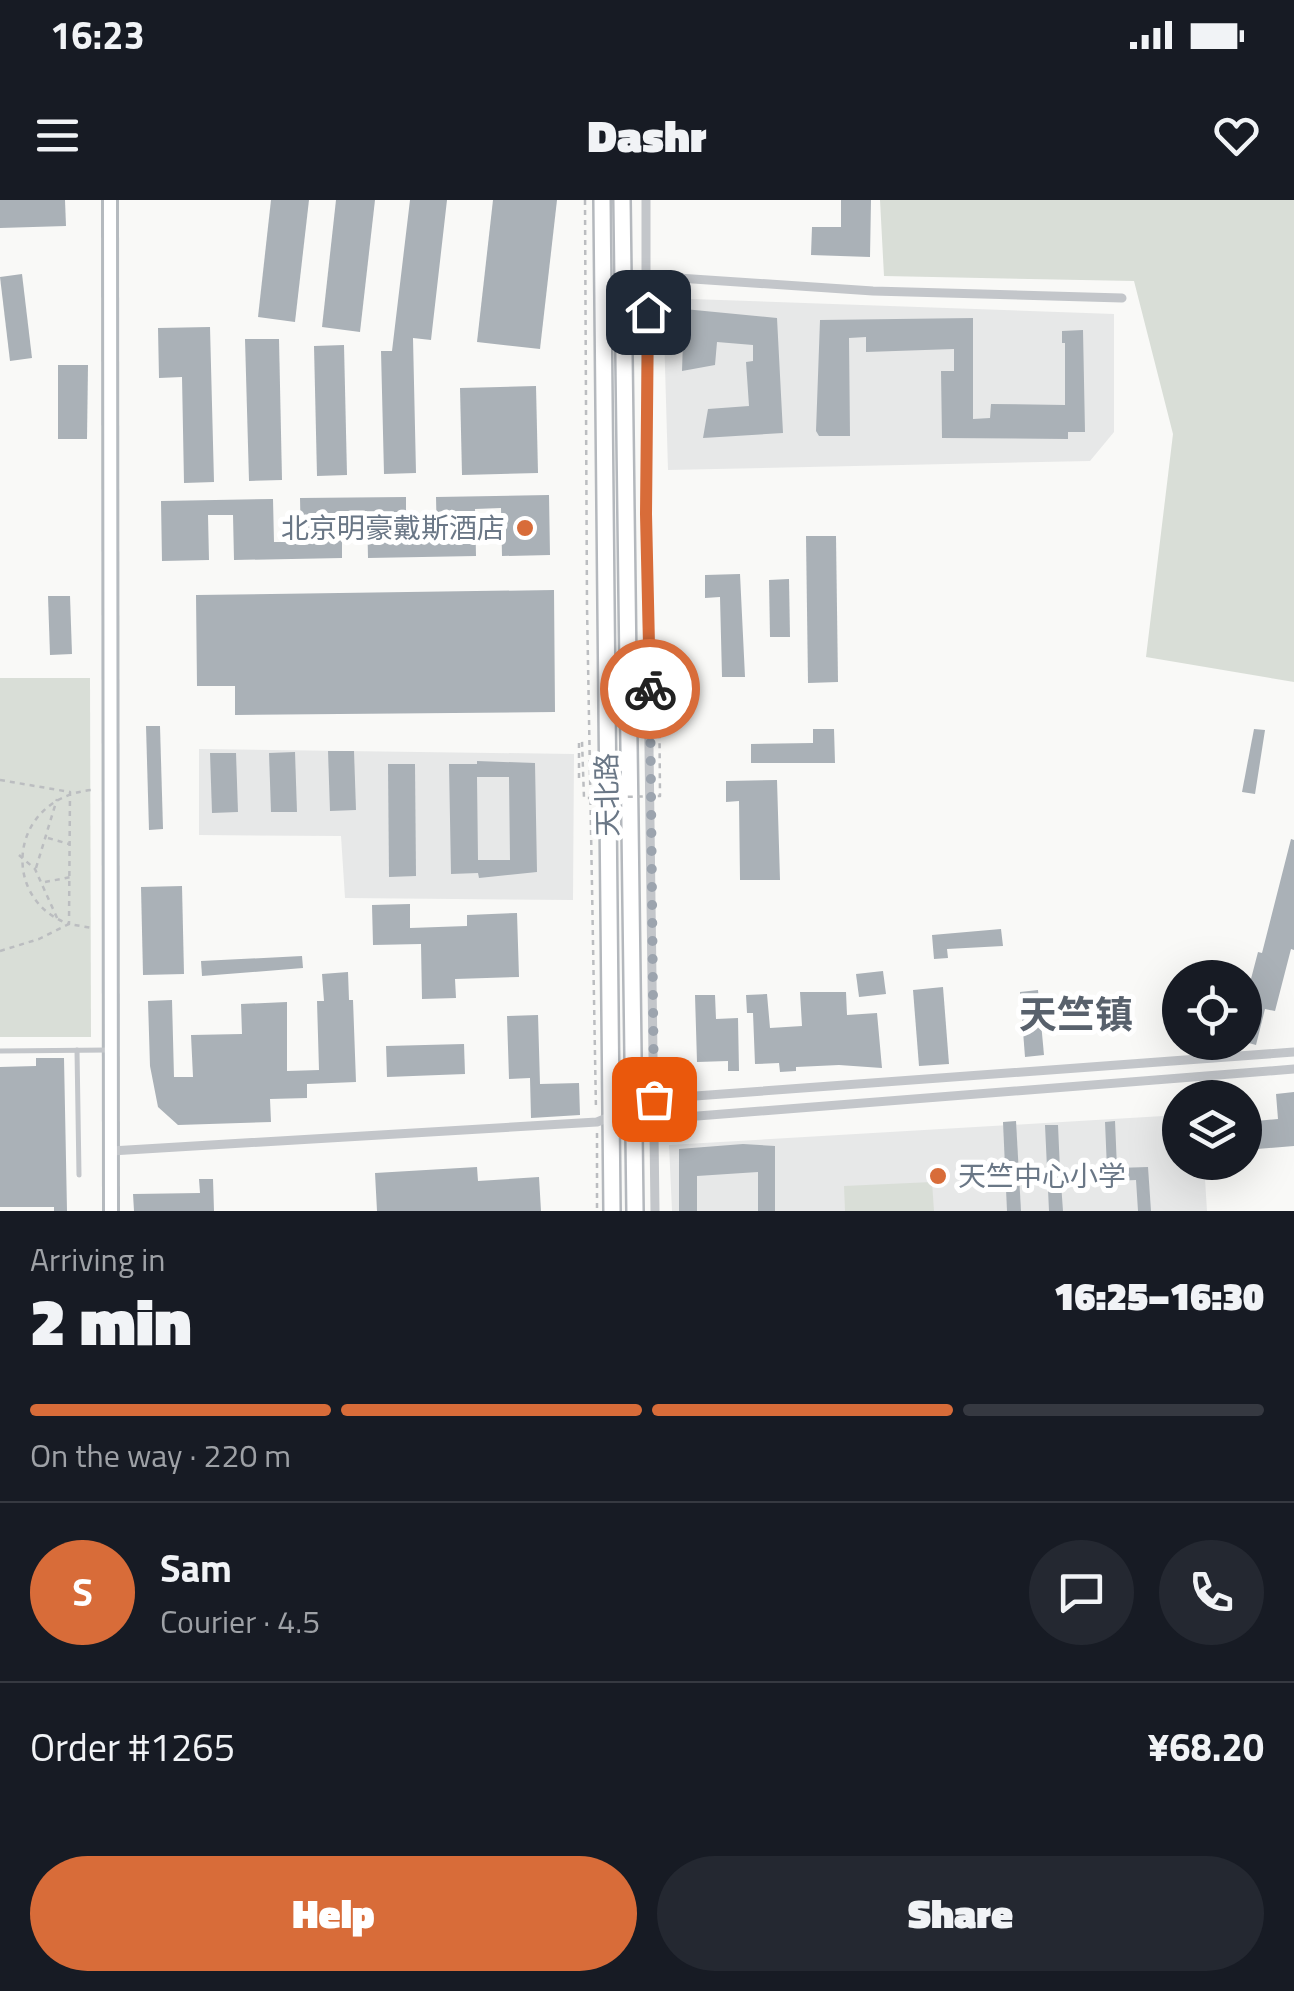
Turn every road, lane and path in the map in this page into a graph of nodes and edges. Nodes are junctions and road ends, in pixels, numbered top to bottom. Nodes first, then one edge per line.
1 (110, 200) edge
2 (585, 200) edge
3 (602, 200) edge
4 (622, 200) edge
5 (646, 200) edge
6 (648, 276) junction
7 (1122, 298) dead end
8 (659, 672) dead end
9 (579, 778) dead end
10 (0, 780) edge
11 (91, 790) dead end
12 (70, 792) junction
13 (58, 797) junction
14 (46, 837) junction
15 (70, 844) junction
16 (19, 855) junction
17 (35, 869) junction
18 (71, 877) junction
19 (43, 883) junction
20 (59, 921) junction
21 (69, 924) junction
22 (92, 928) dead end
23 (0, 951) edge
24 (77, 1050) junction
25 (112, 1050) junction
26 (0, 1052) edge
27 (1294, 1052) edge
28 (1294, 1069) edge
29 (654, 1099) junction
30 (634, 1113) junction
31 (654, 1116) junction
32 (604, 1120) junction
33 (111, 1151) junction
34 (79, 1175) dead end
35 (111, 1211) edge
36 (597, 1211) edge
37 (612, 1211) edge
38 (635, 1211) edge
39 (656, 1211) edge

1 - 25 street
2 - 32 path
3 - 32 main road, 天北路
4 - 30 main road, 天北路
5 - 6 street
6 - 7 street
6 - 29 street
8 - 9 path, bridge
10 - 12 path
11 - 12 path
12 - 13 path
12 - 15 path
13 - 14 path
13 - 16 path
14 - 15 path
14 - 17 path
15 - 18 path
16 - 17 path
16 - 20 path
17 - 19 path
18 - 19 path
18 - 21 path
19 - 20 path
20 - 21 path
21 - 22 path
21 - 23 path
24 - 25 lane
24 - 26 lane
24 - 34 lane
25 - 33 street
27 - 29 street
28 - 31 street
29 - 30 street
29 - 31 street
30 - 31 street
30 - 32 street
30 - 32 street
30 - 38 main road, 天北路
31 - 39 street
32 - 33 street
32 - 36 path
32 - 37 main road, 天北路
33 - 35 street

